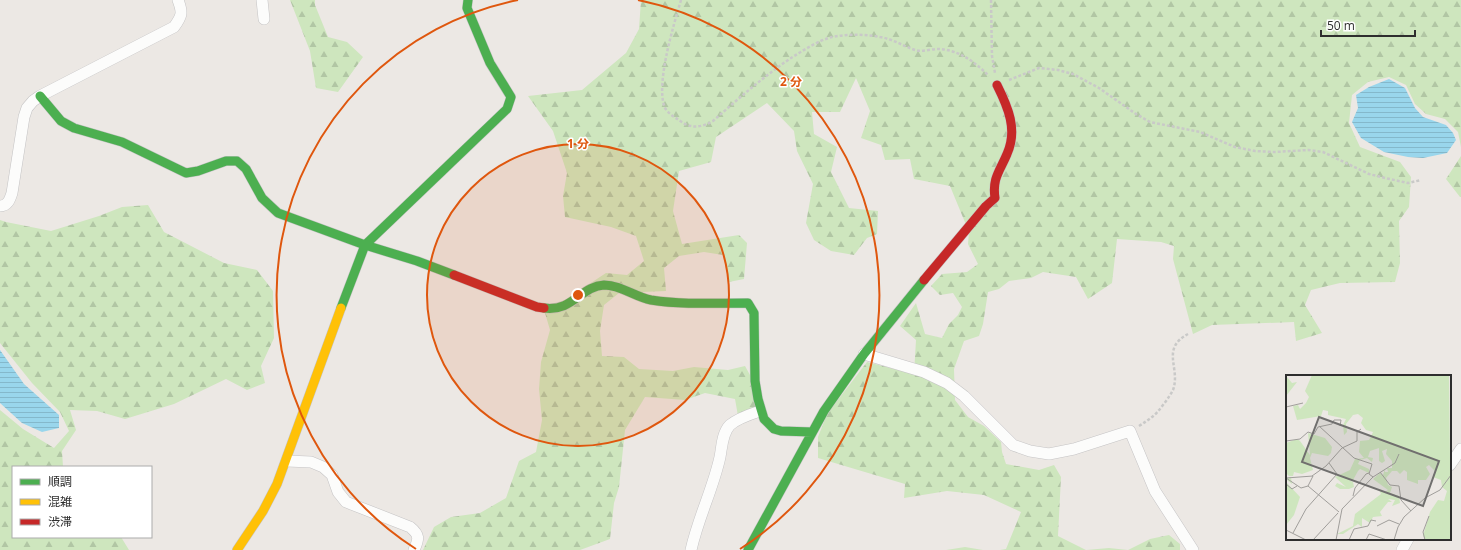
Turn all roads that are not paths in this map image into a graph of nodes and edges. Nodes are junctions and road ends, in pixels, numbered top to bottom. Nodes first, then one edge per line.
1 (178, 0) edge
2 (262, 0) edge
3 (468, 0) edge
4 (264, 19) dead end
5 (997, 85) road end
6 (40, 96) junction
7 (0, 206) edge
8 (365, 245) junction
9 (864, 354) junction
10 (760, 411) junction
11 (812, 432) junction
12 (1461, 449) edge
13 (287, 461) junction
14 (1451, 464) edge
15 (1407, 540) edge
16 (236, 550) edge
17 (414, 550) edge
18 (690, 550) edge
19 (748, 550) edge
20 (1193, 550) edge
21 (1402, 550) edge

1 - 6 street
2 - 4 street
3 - 8 street
5 - 9 street
6 - 7 street
6 - 8 street
8 - 10 street
8 - 13 street
9 - 11 street
9 - 20 street
10 - 11 street
10 - 18 street
11 - 19 street
12 - 14 street
13 - 16 street
13 - 17 street
15 - 21 street

